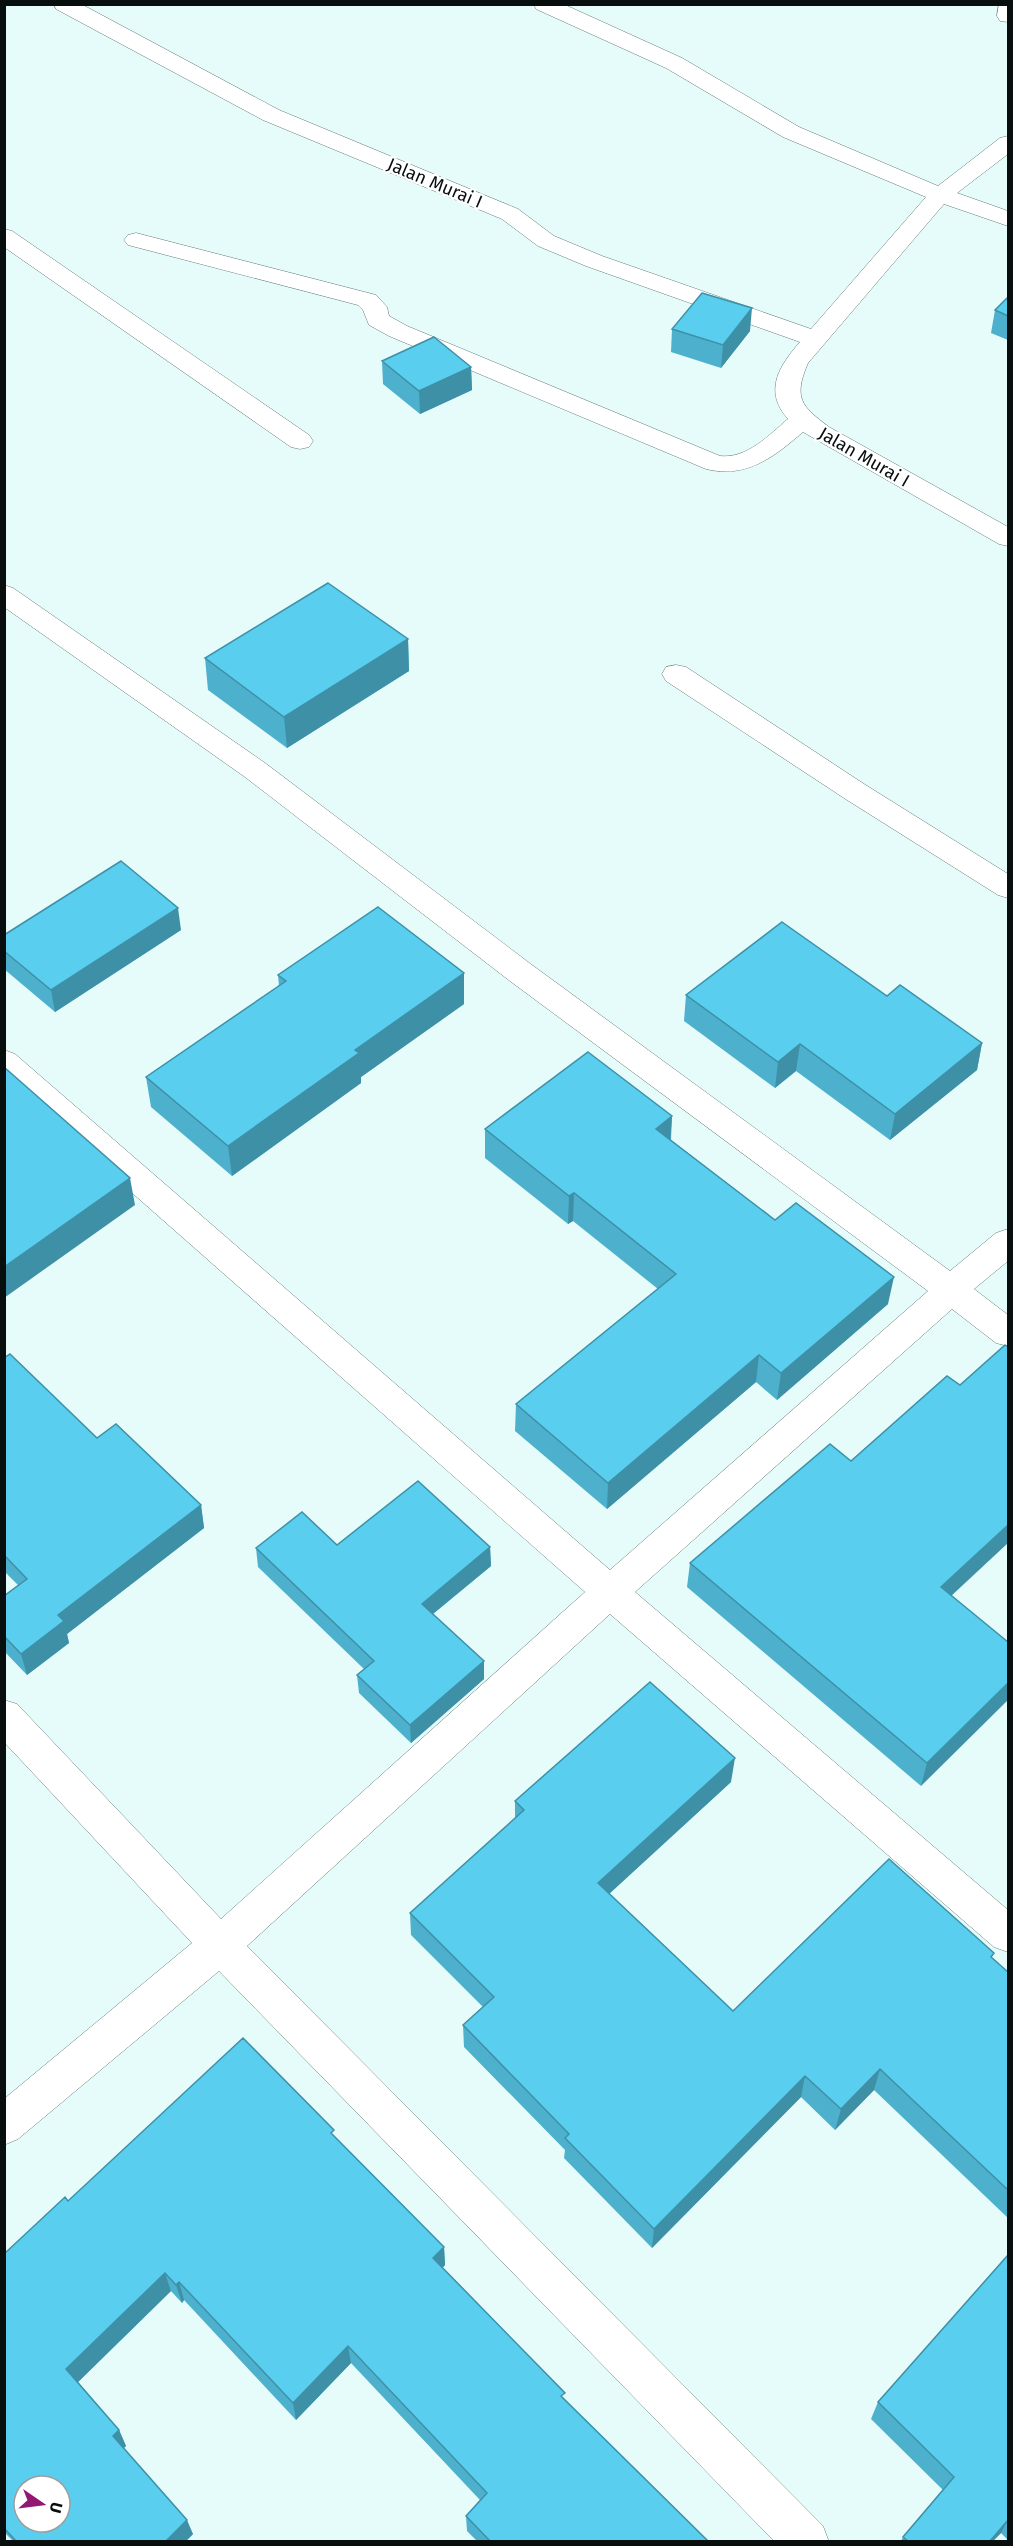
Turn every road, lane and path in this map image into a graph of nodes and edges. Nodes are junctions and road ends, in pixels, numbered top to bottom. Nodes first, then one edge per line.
1 (64, 4) edge
2 (544, 4) edge
3 (1008, 7) edge
4 (1008, 16) edge
5 (1008, 143) edge
6 (940, 195) junction
7 (1008, 219) edge
8 (4, 236) edge
9 (136, 240) dead end
10 (815, 339) junction
11 (803, 420) junction
12 (300, 441) dead end
13 (1008, 538) edge
14 (4, 594) edge
15 (676, 674) dead end
16 (1008, 888) edge
17 (4, 1062) edge
18 (1008, 1242) edge
19 (951, 1290) junction
20 (1008, 1333) edge
21 (610, 1592) junction
22 (4, 1716) edge
23 (1008, 1934) edge
24 (220, 1945) junction
25 (4, 2125) edge
26 (807, 2541) edge

1 - 10 street, Jalan Murai I
2 - 6 street
3 - 4 street
5 - 6 street, Jalan Murai I
6 - 7 street
6 - 10 street, Jalan Murai I
8 - 12 street
9 - 11 street
10 - 11 street, Jalan Murai I
11 - 13 street, Jalan Murai I
14 - 19 street
15 - 16 street
17 - 21 street
18 - 19 street
19 - 20 street
19 - 21 street
21 - 23 street
21 - 24 street
22 - 24 street
24 - 25 street
24 - 26 street

